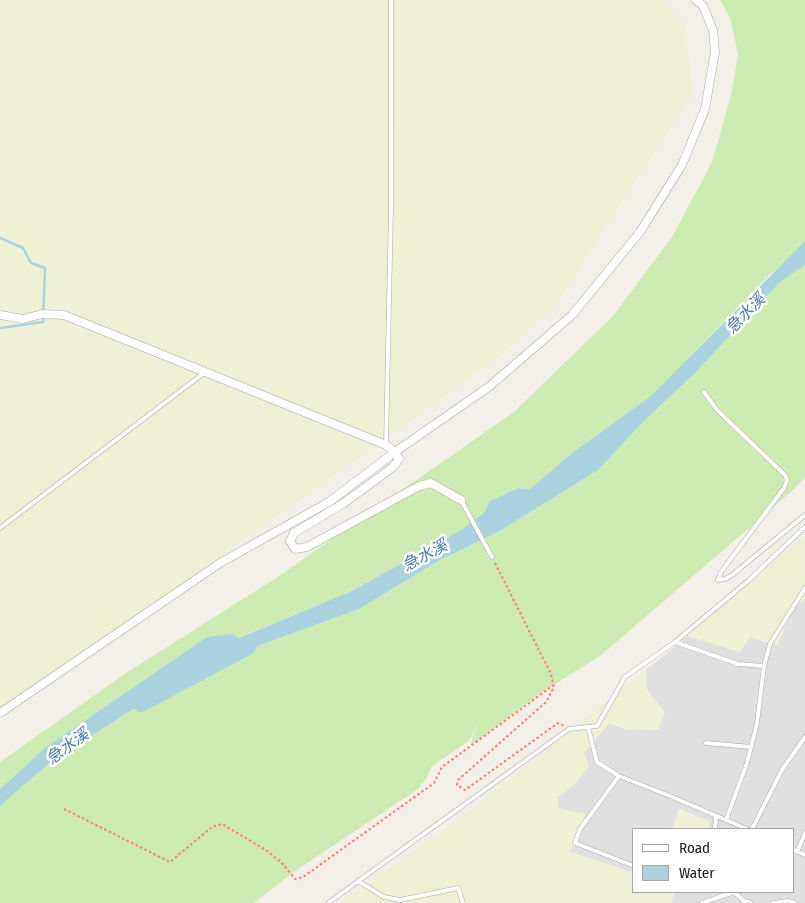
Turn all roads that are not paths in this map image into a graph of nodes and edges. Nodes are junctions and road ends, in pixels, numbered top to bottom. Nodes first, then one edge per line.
1 (391, 0) edge
2 (696, 0) edge
3 (0, 315) edge
4 (206, 372) junction
5 (704, 392) dead end
6 (386, 445) junction
7 (395, 452) junction
8 (461, 500) joint
9 (805, 515) edge
10 (805, 527) edge
11 (0, 528) edge
12 (492, 556) road end
13 (805, 588) edge
14 (675, 642) junction
15 (764, 666) junction
16 (0, 713) edge
17 (588, 726) junction
18 (805, 736) edge
19 (706, 743) dead end
20 (751, 747) junction
21 (619, 776) junction
22 (716, 817) junction
23 (726, 820) junction
24 (715, 828) edge
25 (745, 828) edge
26 (753, 828) edge
27 (805, 833) edge
28 (796, 851) edge
29 (805, 856) edge
30 (632, 865) edge
31 (358, 881) junction
32 (732, 893) edge
33 (736, 893) edge
34 (727, 896) junction
35 (328, 903) edge
36 (463, 903) edge
37 (702, 903) edge
38 (725, 903) edge
39 (751, 903) edge
40 (773, 903) edge
41 (795, 903) edge

1 - 6 lane
2 - 7 street
3 - 4 street
4 - 6 street
4 - 11 lane
5 - 9 lane
6 - 7 street
7 - 8 street
7 - 16 street
8 - 12 lane
10 - 14 lane
13 - 15 lane
14 - 15 lane
14 - 17 lane
15 - 20 lane
17 - 21 lane
17 - 31 lane
18 - 26 lane
19 - 20 lane
20 - 23 lane
21 - 22 lane
21 - 30 lane
22 - 23 lane
22 - 24 lane
23 - 25 lane
27 - 28 lane
28 - 29 lane
31 - 35 lane
31 - 36 lane
32 - 34 lane
33 - 39 lane
34 - 37 lane
34 - 38 lane
40 - 41 lane

